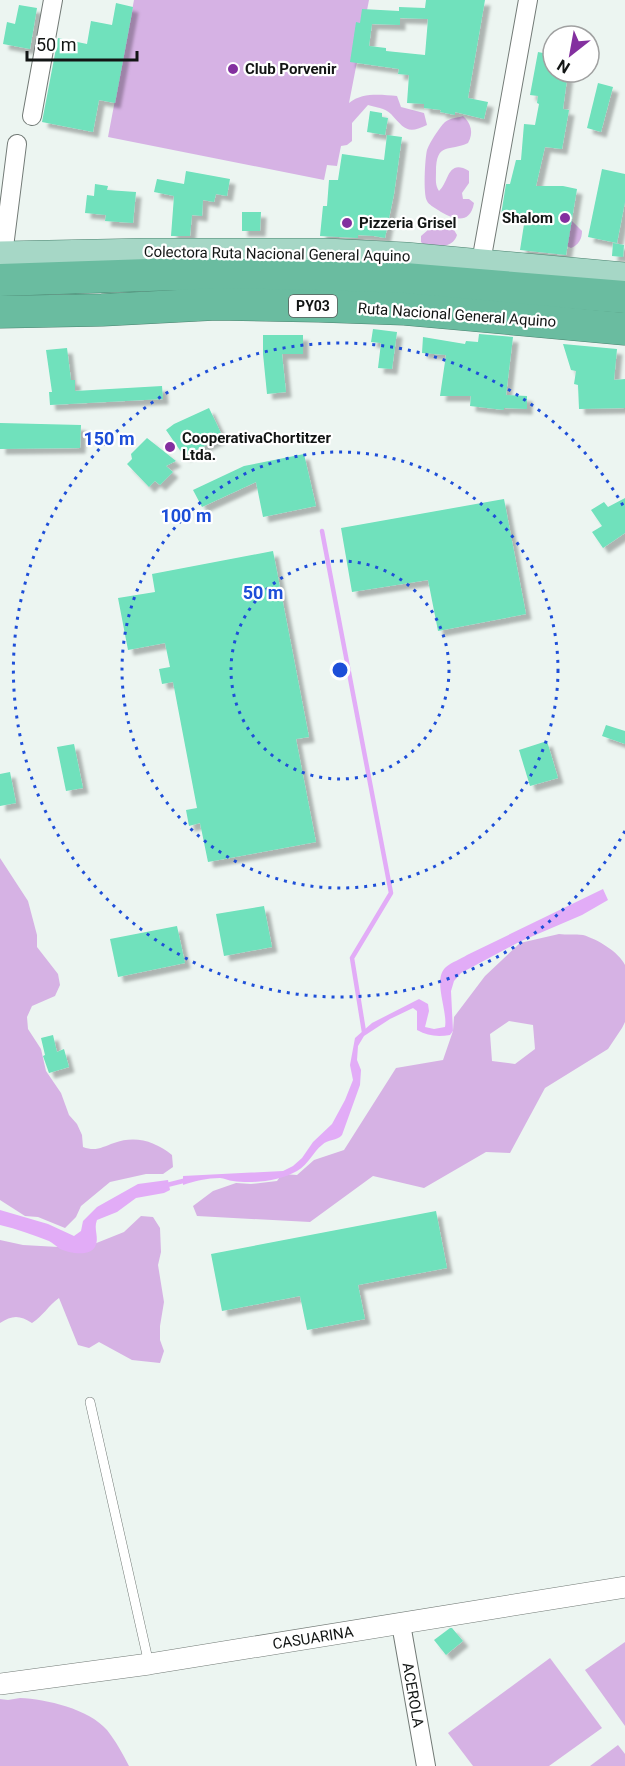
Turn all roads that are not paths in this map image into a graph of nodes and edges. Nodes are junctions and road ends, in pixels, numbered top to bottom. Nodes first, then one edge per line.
1 (53, 0) edge
2 (528, 0) edge
3 (32, 116) dead end
4 (17, 144) dead end
5 (481, 262) junction
6 (1, 264) edge
7 (625, 276) edge
8 (625, 297) edge
9 (0, 312) edge
10 (625, 329) edge
11 (90, 1402) dead end
12 (625, 1587) edge
13 (401, 1624) junction
14 (149, 1664) junction
15 (0, 1684) edge
16 (426, 1766) edge

1 - 3 street
2 - 5 street
4 - 6 street
5 - 6 main road, Colectora Ruta Nacional General Aquino
5 - 7 main road, Colectora Ruta Nacional General Aquino
6 - 8 highway, Ruta Nacional General Aquino / PY03
9 - 10 highway, Ruta Nacional General Aquino / PY03
11 - 14 lane
12 - 13 street, CASUARINA
13 - 14 street, CASUARINA
13 - 16 street, ACEROLA
14 - 15 street, CASUARINA

